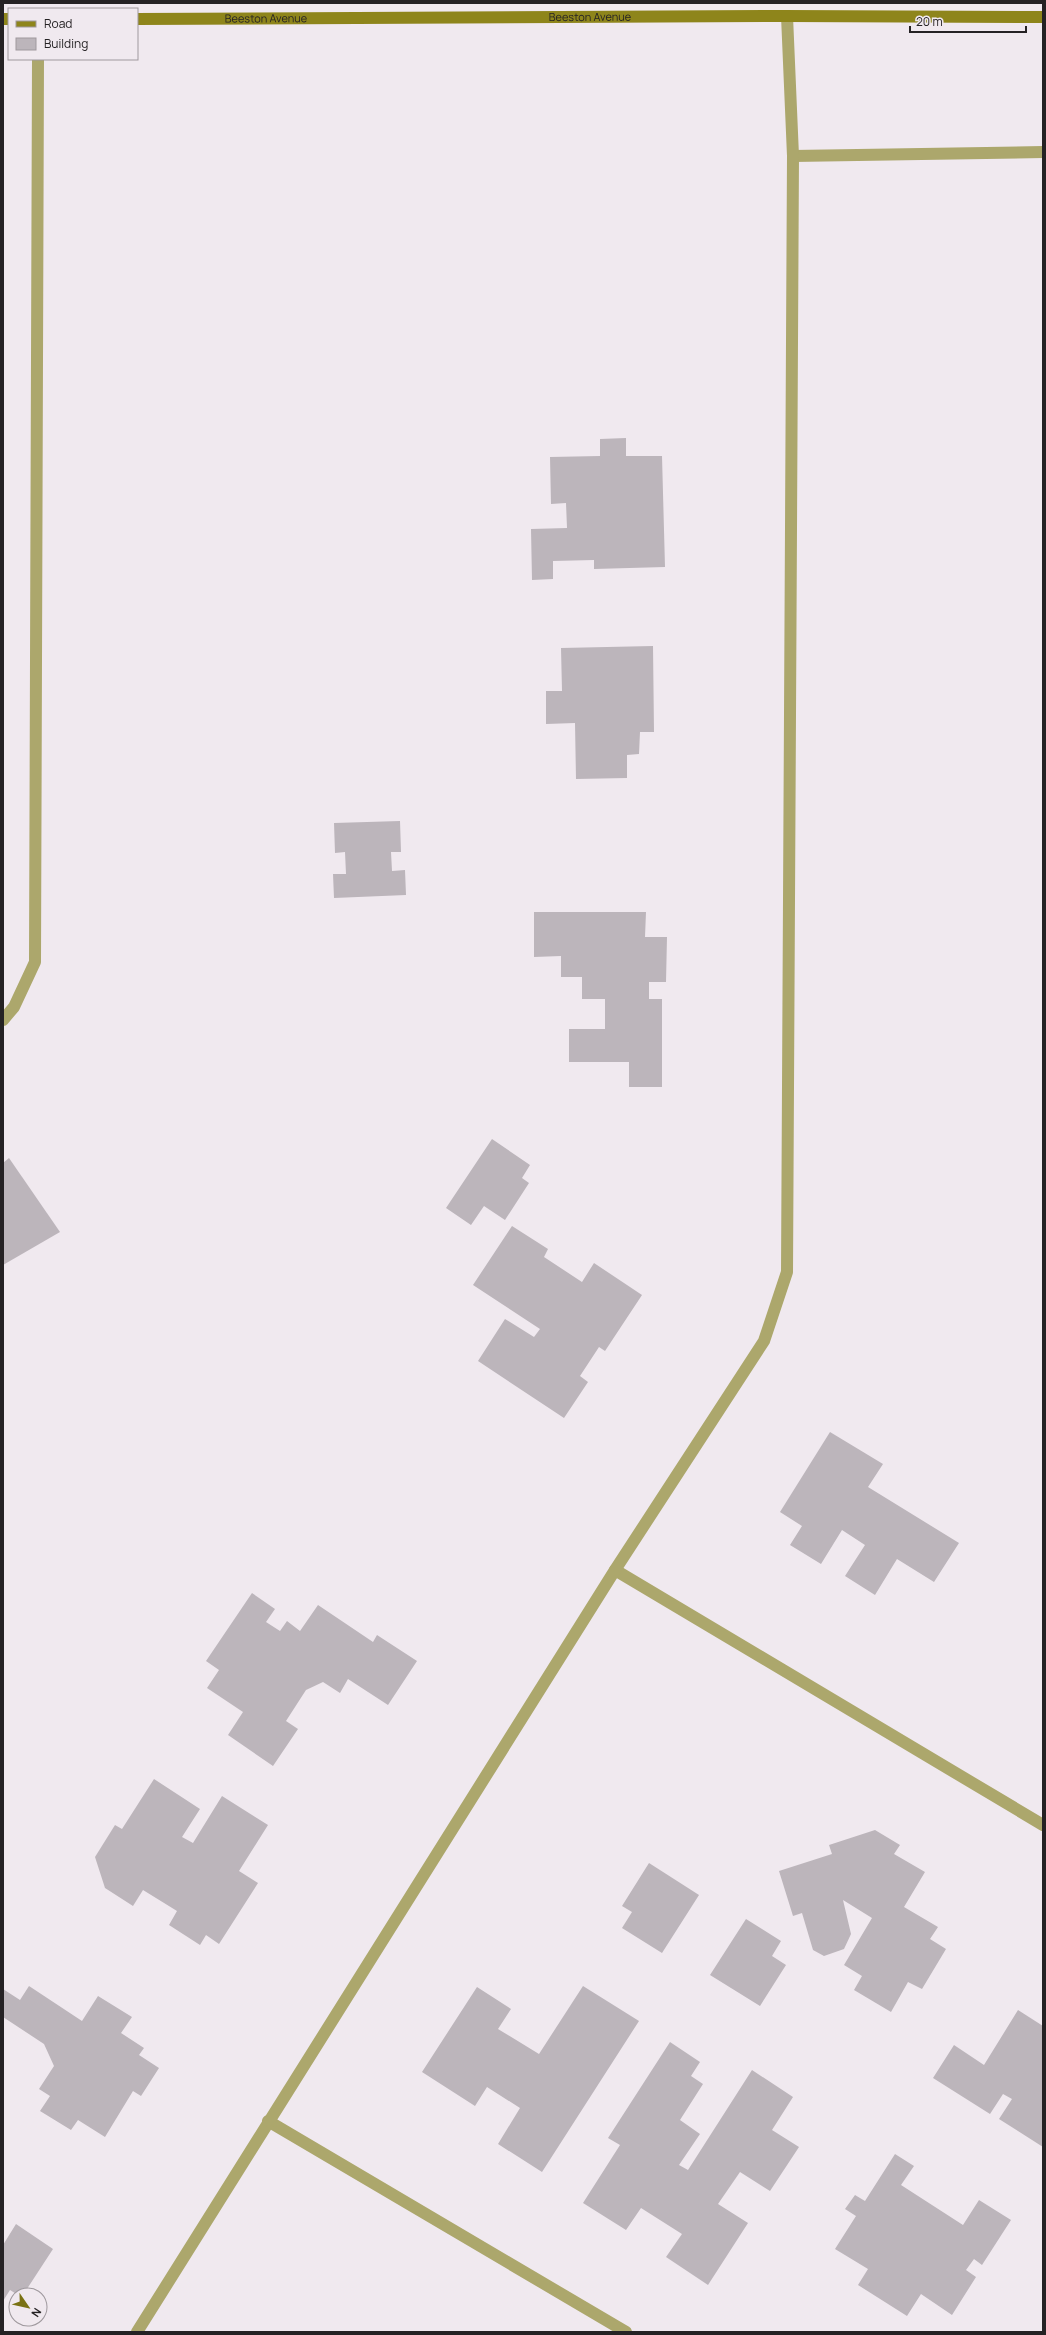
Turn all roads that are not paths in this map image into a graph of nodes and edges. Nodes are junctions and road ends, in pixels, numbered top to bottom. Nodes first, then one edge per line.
1 (787, 16) junction
2 (1043, 17) edge
3 (138, 19) edge
4 (38, 60) edge
5 (1043, 152) edge
6 (793, 156) junction
7 (3, 1020) edge
8 (615, 1570) junction
9 (1043, 1825) edge
10 (268, 2121) junction
11 (137, 2332) edge
12 (626, 2332) edge

1 - 2 street, Beeston Avenue
1 - 3 street, Beeston Avenue
1 - 6 street
4 - 7 street
5 - 6 street
6 - 8 street
8 - 9 street
8 - 10 street
10 - 11 street
10 - 12 street

